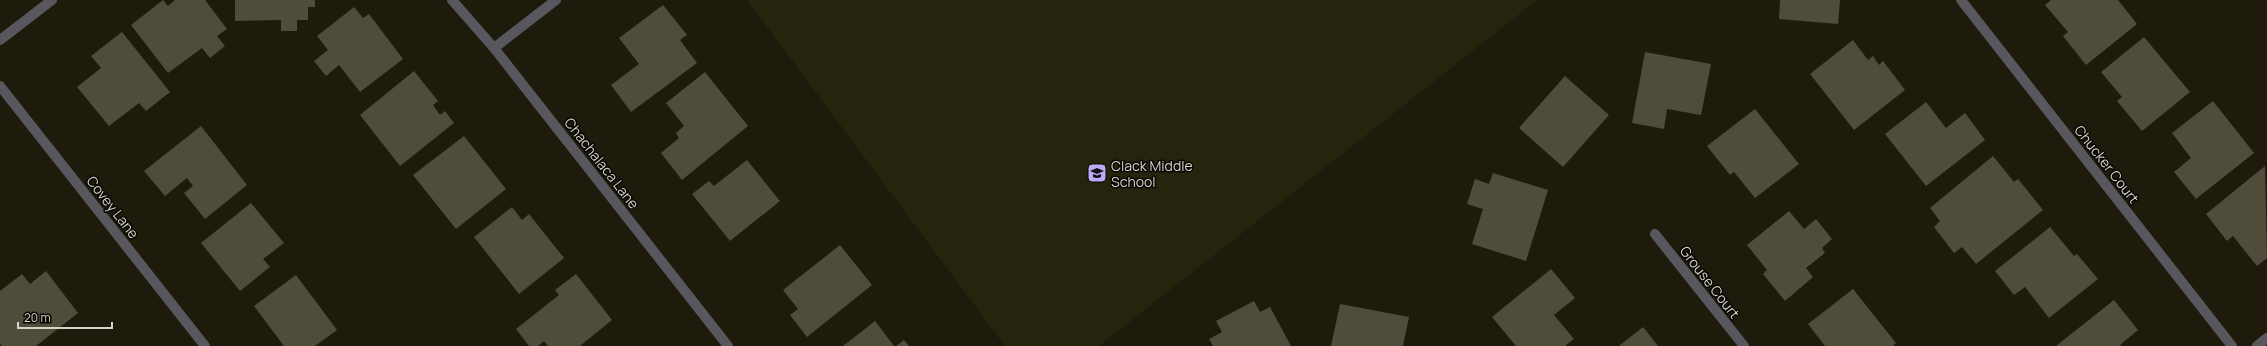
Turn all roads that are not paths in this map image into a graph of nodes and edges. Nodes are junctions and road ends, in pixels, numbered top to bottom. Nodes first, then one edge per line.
1 (52, 0) edge
2 (452, 0) edge
3 (556, 0) edge
4 (1961, 0) edge
5 (0, 40) edge
6 (494, 48) junction
7 (0, 86) edge
8 (1655, 234) dead end
9 (2267, 338) edge
10 (205, 346) edge
11 (728, 346) edge
12 (1744, 346) edge
13 (2232, 346) edge
14 (2257, 346) edge

1 - 5 street
2 - 6 street, Chachalaca Lane
3 - 6 street
4 - 13 street, Chucker Court
6 - 11 street, Chachalaca Lane
7 - 10 street, Covey Lane
8 - 12 street, Grouse Court
9 - 14 street

